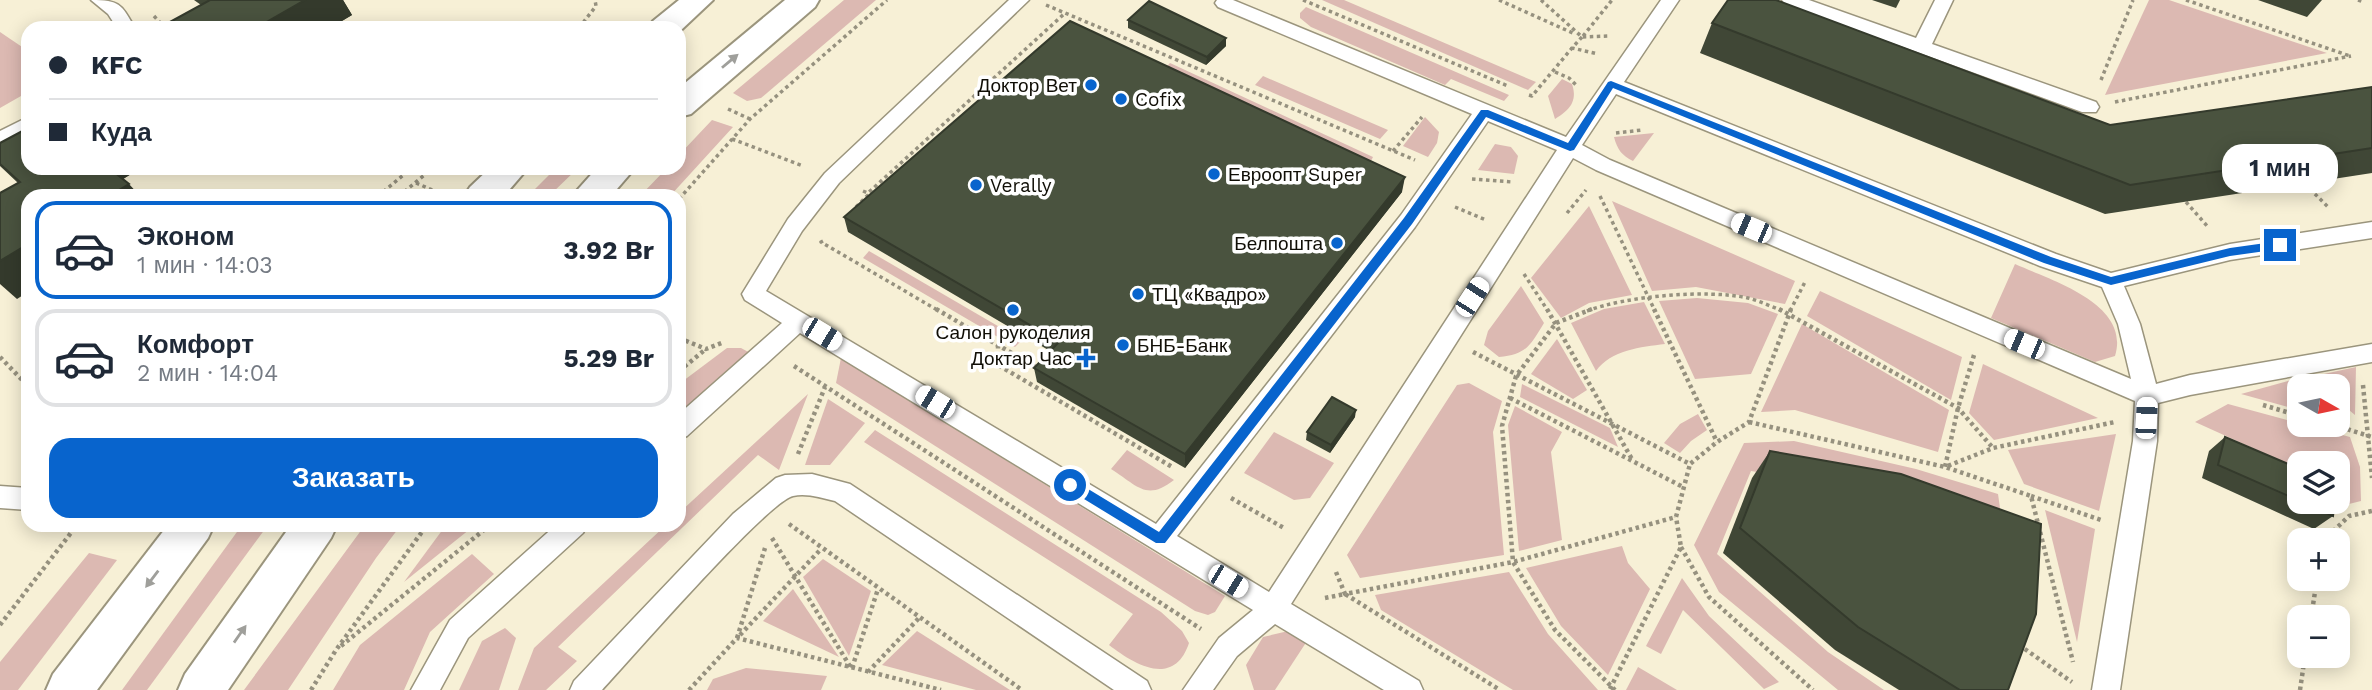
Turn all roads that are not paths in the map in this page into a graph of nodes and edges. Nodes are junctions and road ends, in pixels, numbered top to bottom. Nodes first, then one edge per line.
1 (100, 0) edge
2 (698, 0) edge
3 (760, 0) edge
4 (1020, 0) edge
5 (1276, 0) edge
6 (1670, 0) edge
7 (1791, 0) edge
8 (1944, 0) edge
9 (798, 2) edge
10 (1224, 3) dead end
11 (1261, 17) junction
12 (121, 21) edge
13 (672, 21) edge
14 (1921, 47) junction
15 (1611, 84) junction
16 (686, 100) edge
17 (2089, 107) road end
18 (1485, 113) junction
19 (21, 128) edge
20 (0, 140) edge
21 (1570, 147) junction
22 (504, 175) edge
23 (611, 175) edge
24 (489, 189) edge
25 (597, 189) edge
26 (2372, 230) edge
27 (2111, 281) junction
28 (800, 320) junction
29 (2367, 354) edge
30 (2147, 396) junction
31 (686, 423) edge
32 (0, 496) edge
33 (21, 498) edge
34 (188, 532) edge
35 (311, 532) edge
36 (566, 532) edge
37 (1160, 539) junction
38 (1273, 609) junction
39 (69, 690) edge
40 (201, 690) edge
41 (425, 690) edge
42 (584, 690) edge
43 (1137, 690) edge
44 (1197, 690) edge
45 (1409, 690) edge
46 (2106, 690) edge

1 - 12 lane
2 - 13 main road
3 - 9 main road
4 - 28 lane
5 - 11 lane
6 - 15 lane
7 - 14 lane
8 - 14 lane
16 -> 9 main road
10 - 11 lane
11 - 18 lane
14 - 17 lane
15 - 21 lane
15 - 27 lane
18 - 21 lane
18 - 37 lane
19 - 20 lane
21 - 30 lane
21 - 38 lane
22 - 24 main road
23 - 25 main road
26 - 27 lane
27 - 30 lane
28 - 31 lane
28 - 37 lane
29 - 30 lane
30 - 46 lane
32 - 33 lane
34 -> 39 main road
40 -> 35 main road
36 - 41 lane
37 - 38 lane
38 - 44 lane
38 - 45 lane
42 - 43 lane

